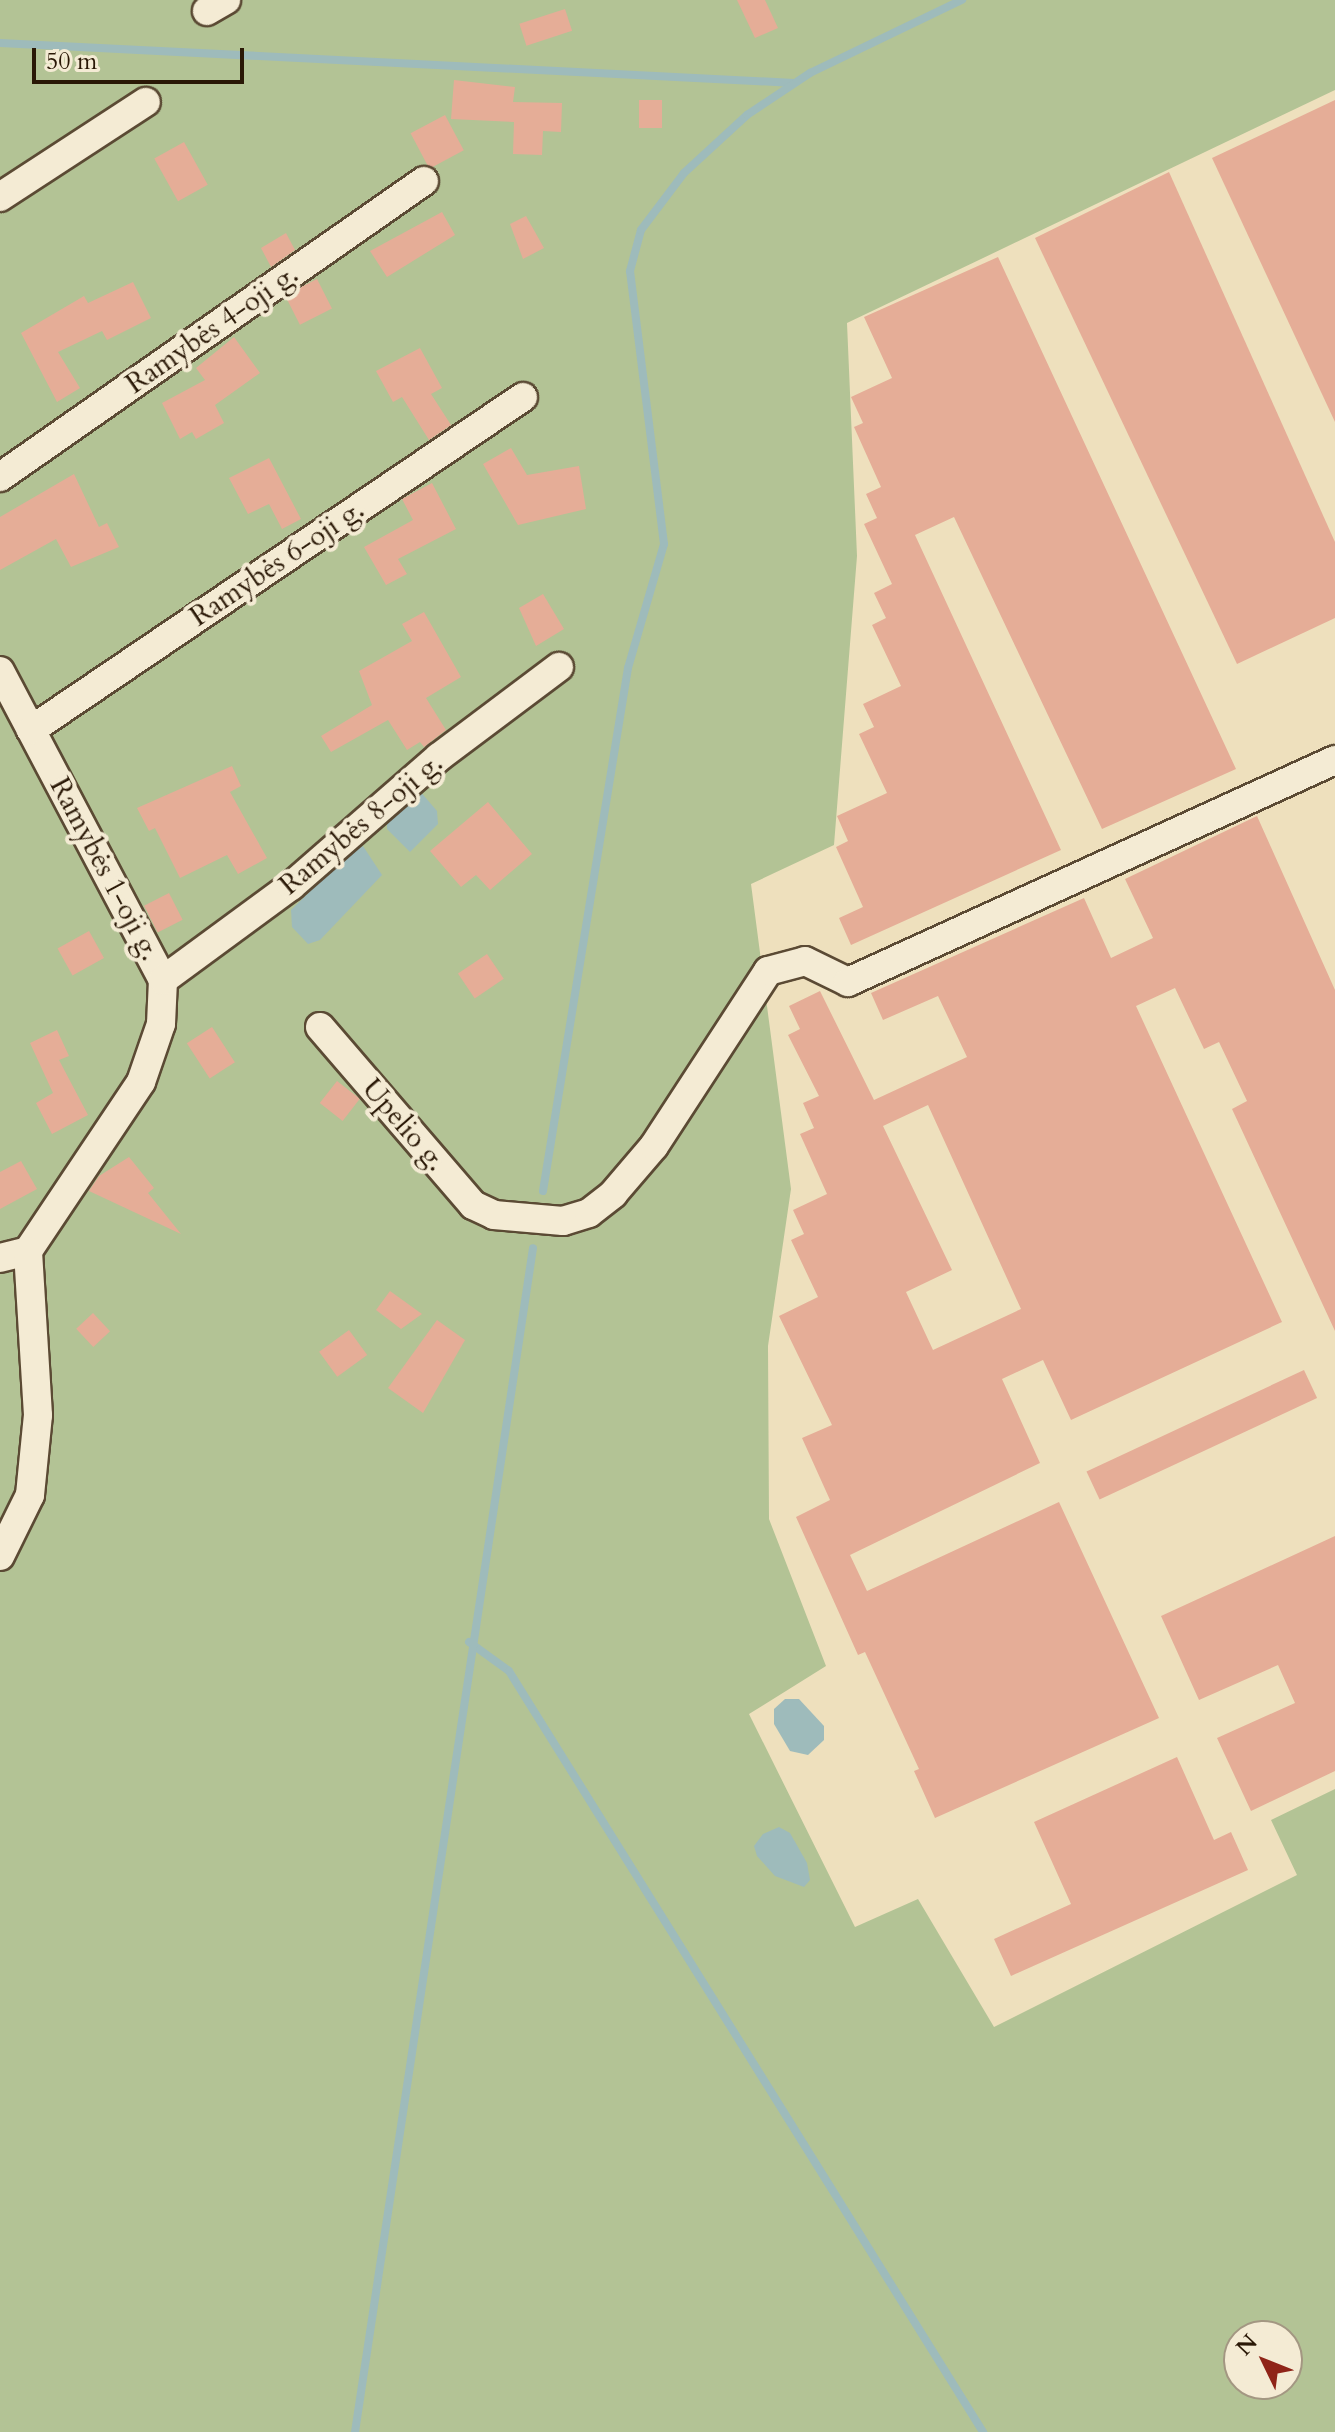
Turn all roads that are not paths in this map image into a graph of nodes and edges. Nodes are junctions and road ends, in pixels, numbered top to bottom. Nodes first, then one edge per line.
1 (146, 102) dead end
2 (424, 181) dead end
3 (0, 197) edge
4 (523, 397) dead end
5 (0, 477) edge
6 (559, 667) dead end
7 (0, 671) edge
8 (31, 730) junction
9 (1335, 760) edge
10 (163, 980) junction
11 (320, 1027) dead end
12 (28, 1251) junction
13 (0, 1258) edge
14 (0, 1556) edge

1 - 3 street
2 - 5 street, Ramybės 4-oji g.
4 - 8 street, Ramybės 6-oji g.
6 - 10 street, Ramybės 8-oji g.
7 - 8 street, Ramybės 1-oji g.
8 - 10 street, Ramybės 1-oji g.
9 - 11 street, Upelio g.
10 - 12 street, Ramybės 1-oji g.
12 - 13 street
12 - 14 street

